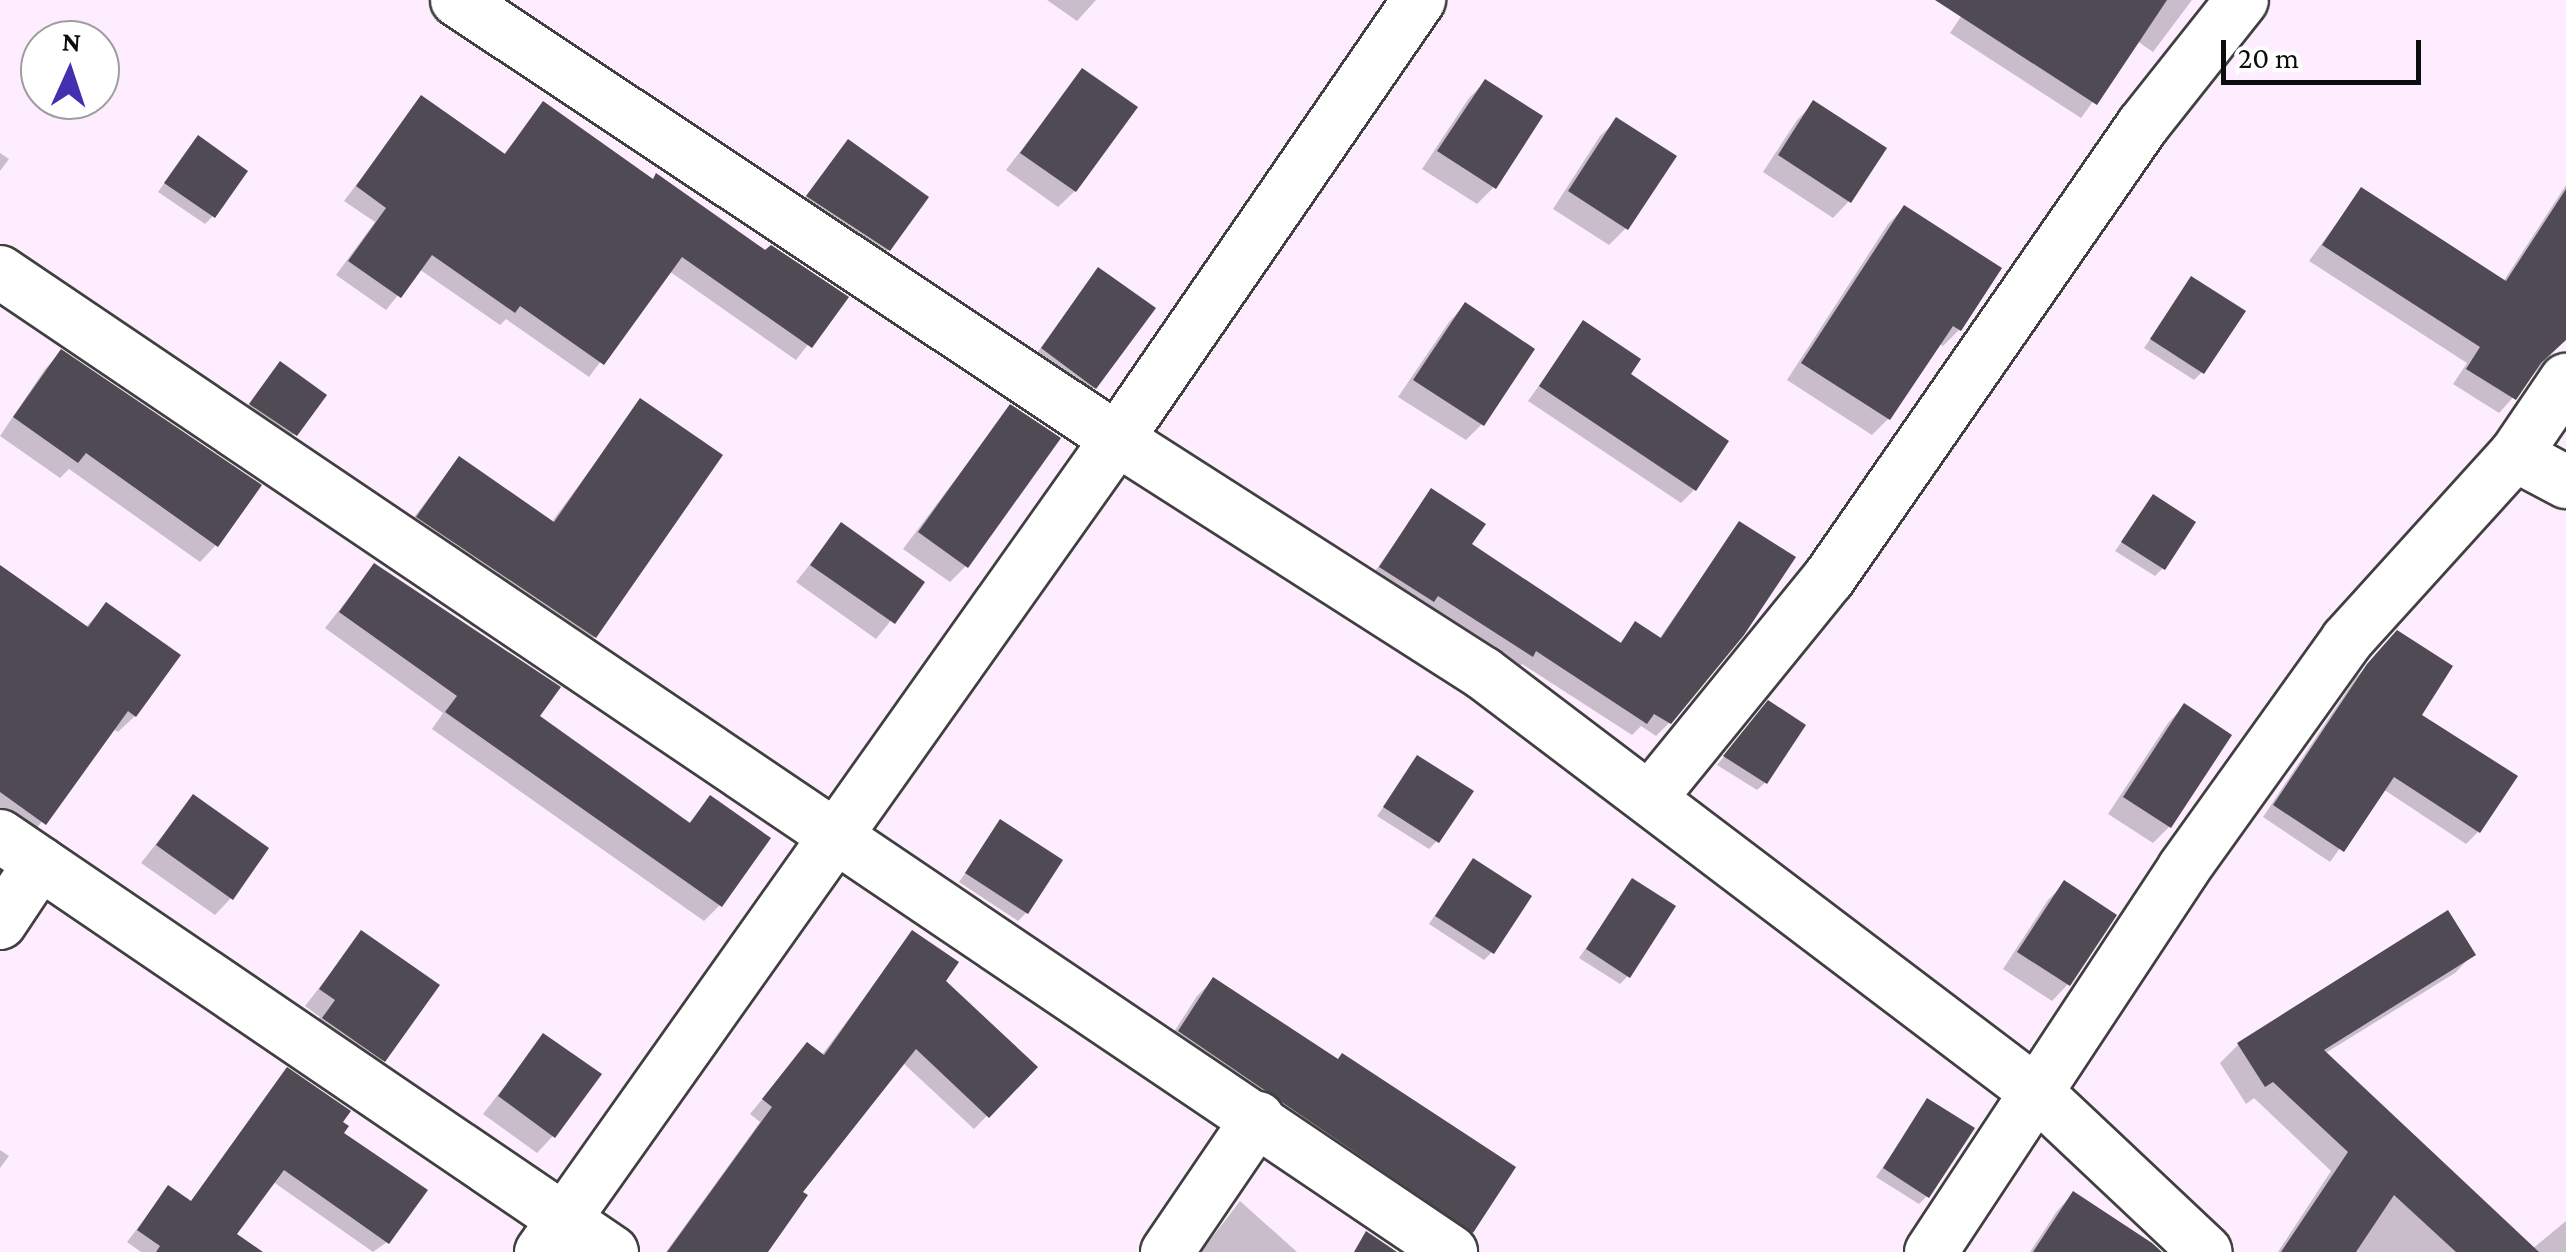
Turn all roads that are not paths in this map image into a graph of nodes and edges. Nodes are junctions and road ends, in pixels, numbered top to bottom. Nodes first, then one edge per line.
1 (457, 0) edge
2 (1419, 0) edge
3 (2242, 0) edge
4 (515, 16) edge
5 (0, 272) edge
6 (2566, 380) edge
7 (1116, 440) junction
8 (2515, 455) junction
9 (2566, 482) edge
10 (1650, 798) junction
11 (836, 834) junction
12 (20, 850) edge
13 (0, 924) edge
14 (2036, 1092) junction
15 (1258, 1118) junction
16 (552, 1236) edge
17 (612, 1252) edge
18 (1167, 1252) edge
19 (1451, 1252) edge
20 (1932, 1252) edge
21 (2206, 1252) edge

1 - 4 street
2 - 7 street
3 - 10 street
4 - 7 street
5 - 11 street
6 - 8 street
7 - 10 street
7 - 11 street
8 - 9 street
8 - 14 street
10 - 14 street
11 - 15 street
11 - 16 street
12 - 13 street
12 - 16 street
14 - 20 street
14 - 21 street
15 - 18 street
15 - 19 street
16 - 17 street

